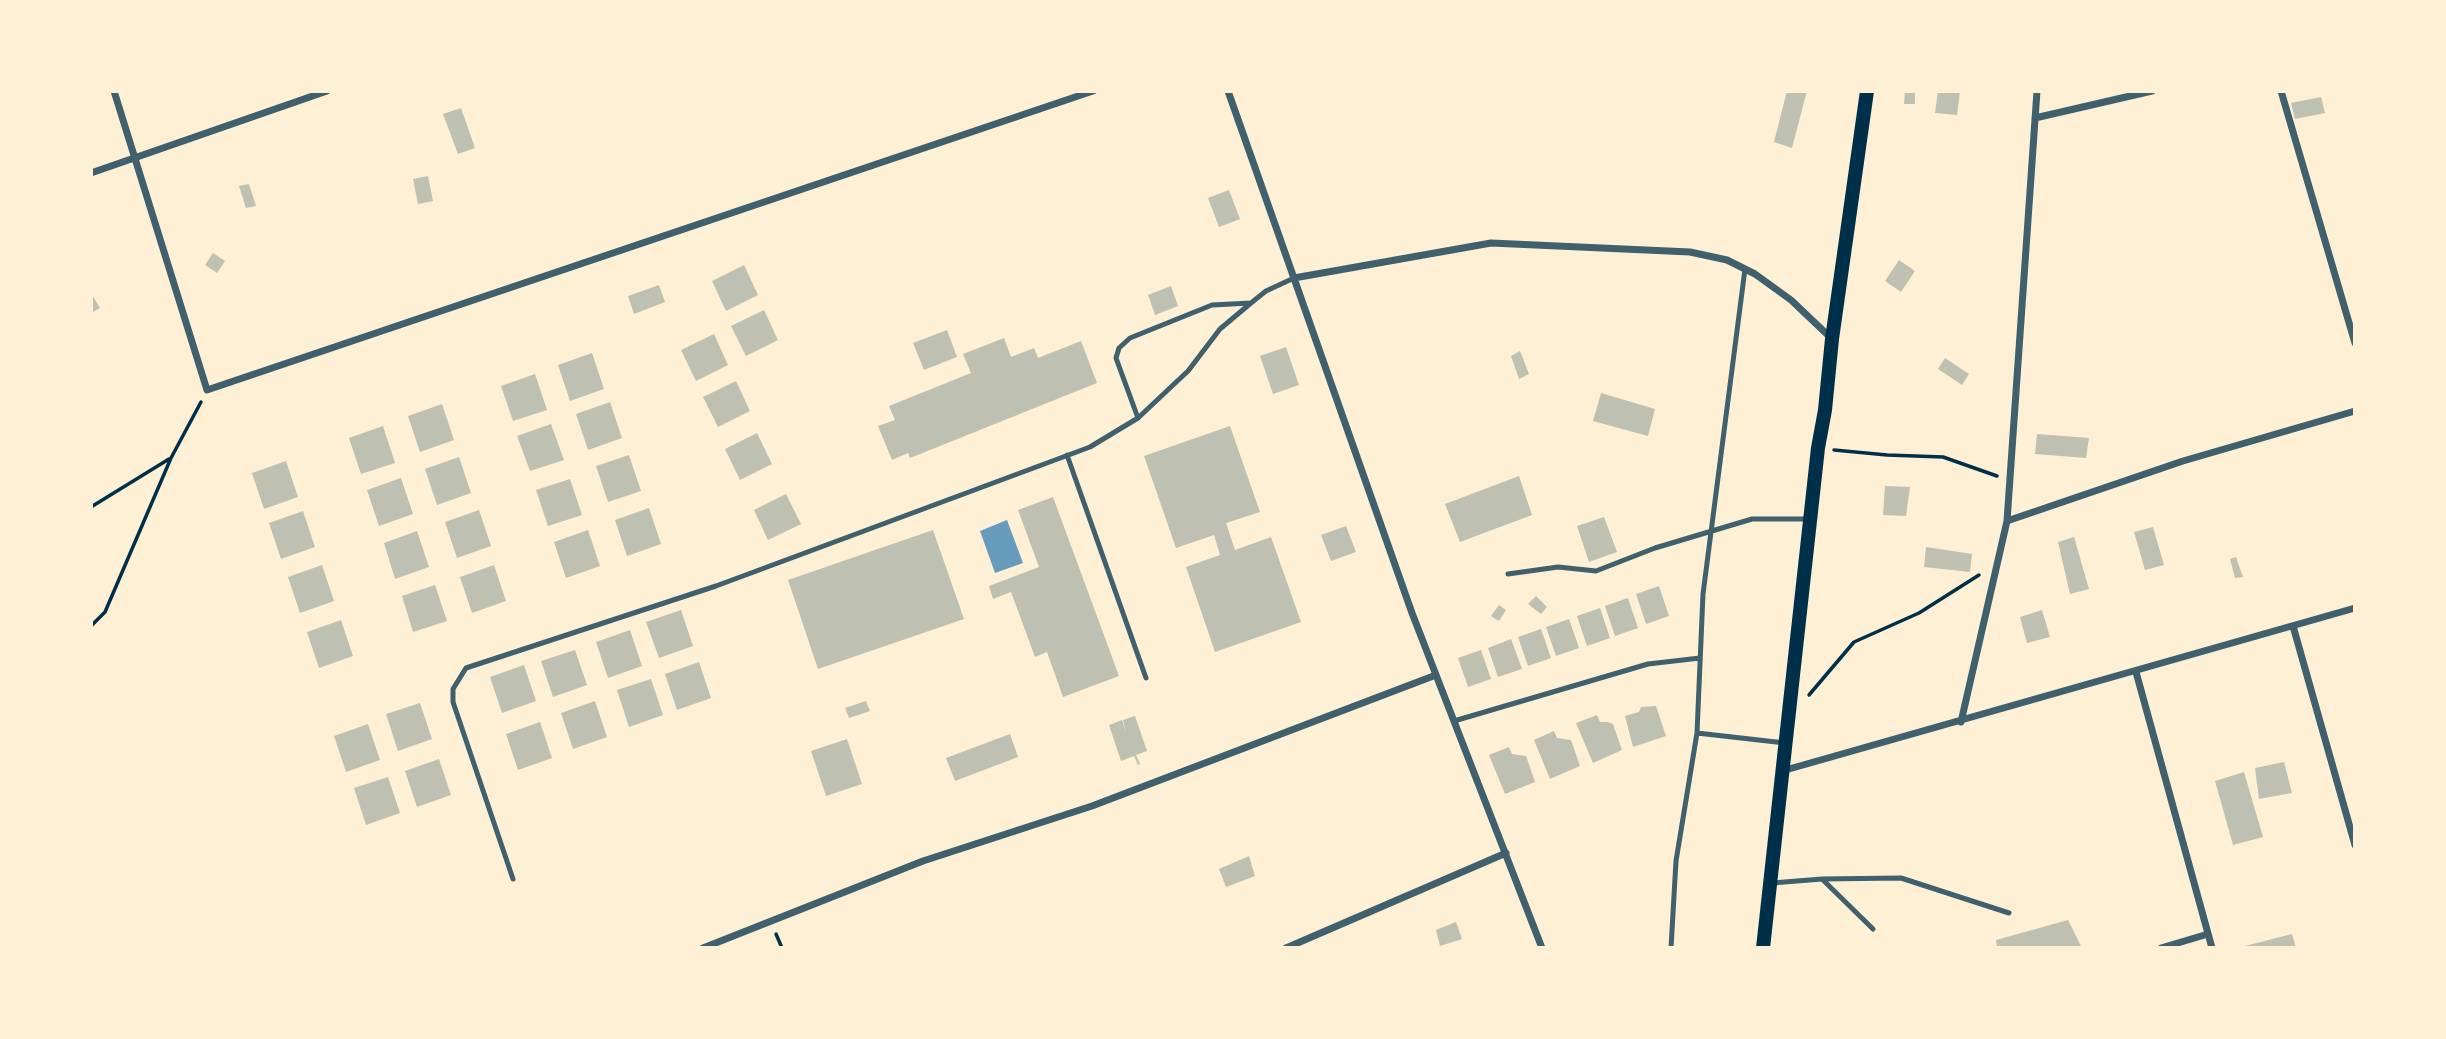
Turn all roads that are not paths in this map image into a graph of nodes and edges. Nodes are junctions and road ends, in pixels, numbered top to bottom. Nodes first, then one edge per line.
1 (114, 91) edge
2 (327, 91) edge
3 (1093, 91) edge
4 (1228, 91) edge
5 (1867, 91) edge
6 (2037, 91) edge
7 (2152, 91) edge
8 (2281, 91) edge
9 (2035, 118) junction
10 (135, 157) junction
11 (91, 173) edge
12 (1745, 269) junction
13 (1294, 278) junction
14 (1251, 303) junction
15 (1832, 339) junction
16 (2355, 343) edge
17 (2355, 411) edge
18 (1138, 418) junction
19 (1067, 455) junction
20 (1810, 519) junction
21 (2007, 521) junction
22 (1711, 531) junction
23 (1508, 574) dead end
24 (2355, 608) edge
25 (2293, 626) junction
26 (1700, 658) junction
27 (2136, 672) junction
28 (1436, 675) junction
29 (1146, 678) dead end
30 (1454, 721) junction
31 (1961, 722) junction
32 (1697, 733) junction
33 (1785, 743) junction
34 (1782, 772) junction
35 (2355, 845) edge
36 (1506, 853) junction
37 (513, 879) dead end
38 (1822, 879) junction
39 (1769, 883) junction
40 (2010, 913) dead end
41 (1873, 929) dead end
42 (2208, 934) junction
43 (703, 948) edge
44 (1286, 948) edge
45 (1542, 948) edge
46 (1671, 948) edge
47 (1763, 948) edge
48 (2161, 948) edge
49 (2212, 948) edge

1 - 10 street
2 - 10 street
3 - 10 street
4 - 13 street
5 - 15 main road
6 - 9 street
7 - 9 street
8 - 16 street
9 - 21 street
10 - 11 street
12 - 13 street
12 - 15 street
12 - 22 lane
13 - 14 lane
13 - 28 street
14 - 18 lane
14 - 18 lane
15 - 20 main road
17 - 21 street
18 - 19 lane
19 - 29 lane
19 - 37 lane
20 - 22 lane
20 - 33 main road
21 - 31 street
22 - 23 lane
22 - 26 lane
24 - 25 street
25 - 27 street
25 - 35 street
26 - 30 lane
26 - 32 lane
27 - 31 street
27 - 42 street
28 - 30 street
28 - 43 street
30 - 36 street
31 - 34 street
32 - 33 lane
32 - 46 lane
33 - 34 main road
34 - 39 main road
36 - 44 street
36 - 45 street
38 - 39 lane
38 - 40 lane
38 - 41 lane
39 - 47 main road
42 - 48 street
42 - 49 street

